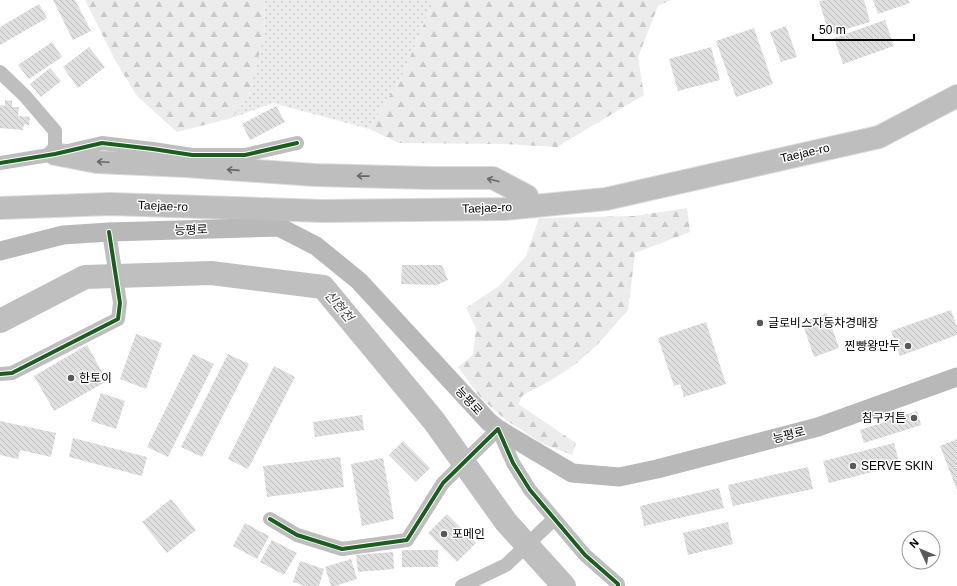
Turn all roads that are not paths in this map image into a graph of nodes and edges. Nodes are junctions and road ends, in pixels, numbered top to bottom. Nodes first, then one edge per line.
1 (0, 72) edge
2 (957, 86) edge
3 (957, 96) edge
4 (297, 143) dead end
5 (55, 154) junction
6 (0, 163) edge
7 (0, 196) edge
8 (527, 196) junction
9 (0, 208) edge
10 (109, 232) junction
11 (5, 247) edge
12 (0, 374) edge
13 (957, 377) edge
14 (498, 429) junction
15 (270, 519) dead end
16 (554, 519) junction
17 (618, 585) edge
18 (462, 586) edge

1 - 5 street
2 - 8 highway, Taejae-ro
3 - 9 highway, Taejae-ro
4 - 5 street
5 - 6 street
8 -> 5 highway
7 - 8 highway, Taejae-ro
10 - 11 main road, 능평로
10 - 12 street
10 - 14 main road, 능평로
13 - 14 main road, 능평로
14 - 15 street
14 - 16 street
16 - 17 street
16 - 18 street

